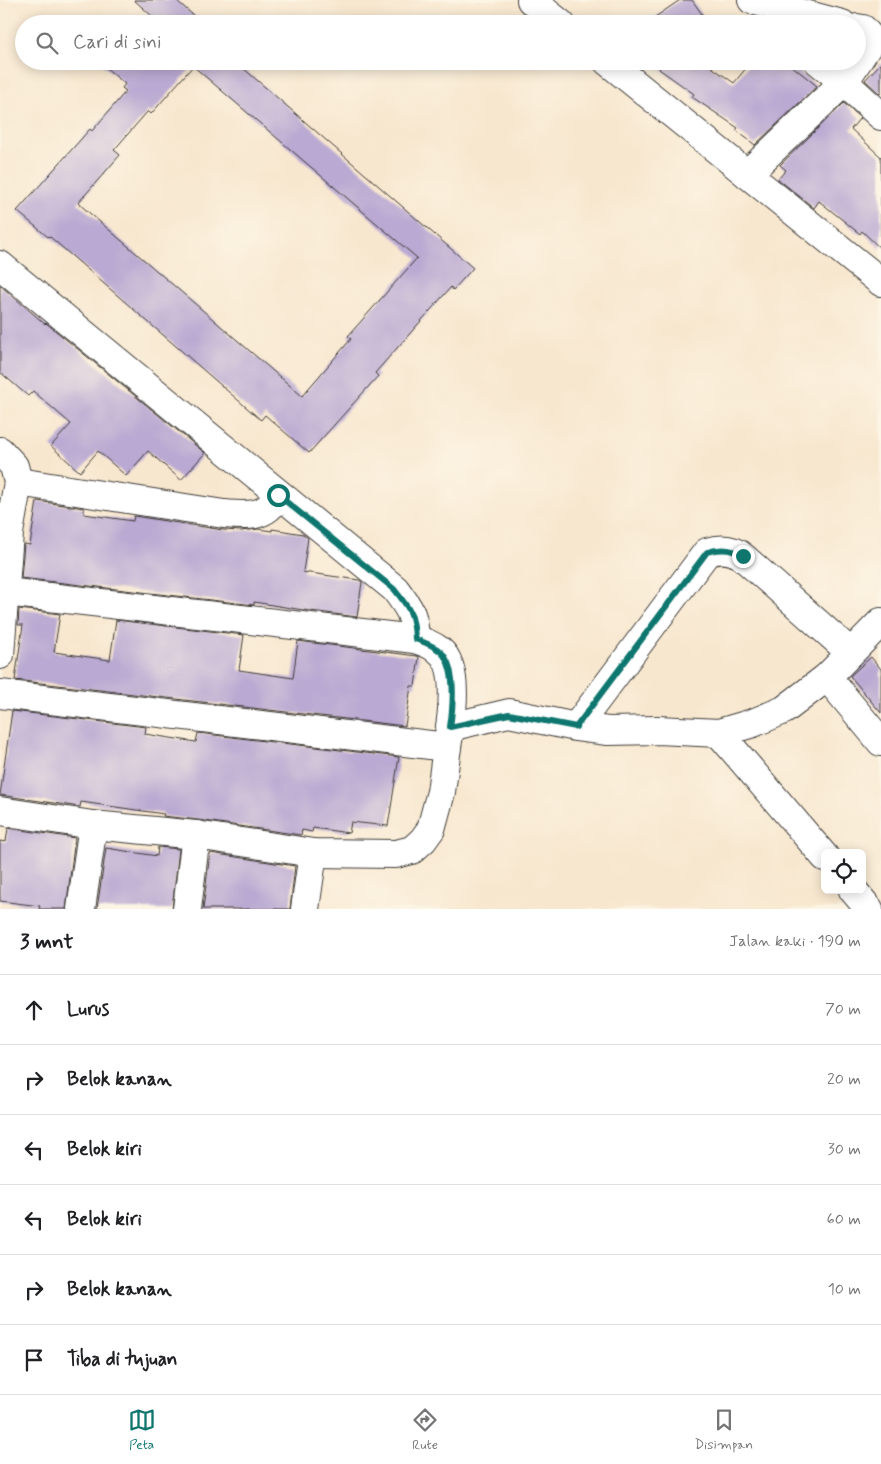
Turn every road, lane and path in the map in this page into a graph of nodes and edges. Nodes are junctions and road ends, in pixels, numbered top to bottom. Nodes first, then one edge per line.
1 (531, 0) edge
2 (743, 0) edge
3 (752, 0) edge
4 (550, 15) edge
5 (761, 15) edge
6 (808, 15) edge
7 (866, 32) edge
8 (866, 46) edge
9 (618, 70) edge
10 (829, 70) edge
11 (851, 70) edge
12 (844, 82) junction
13 (881, 116) edge
14 (747, 174) junction
15 (0, 265) edge
16 (881, 282) edge
17 (0, 451) edge
18 (18, 482) junction
19 (278, 495) junction
20 (5, 533) edge
21 (5, 592) junction
22 (881, 622) edge
23 (415, 639) junction
24 (1, 645) edge
25 (850, 652) junction
26 (827, 677) junction
27 (0, 694) edge
28 (576, 727) junction
29 (719, 733) junction
30 (449, 737) junction
31 (881, 742) edge
32 (0, 811) edge
33 (93, 825) junction
34 (196, 835) junction
35 (821, 852) edge
36 (313, 853) junction
37 (856, 894) edge
38 (81, 909) edge
39 (187, 909) edge
40 (305, 909) edge
41 (869, 909) edge

1 - 4 street
2 - 5 street
3 - 6 street
7 - 8 street
9 - 14 street
10 - 12 street
11 - 12 street
12 - 13 street
12 - 14 street
14 - 16 street
15 - 19 street
17 - 18 street
18 - 19 street
18 - 20 street
19 - 23 street
20 - 21 street
21 - 23 street
21 - 24 street
22 - 25 street
23 - 30 street
25 - 26 street
25 - 28 street
26 - 29 street
26 - 31 street
27 - 30 street
28 - 29 street
28 - 30 street
29 - 35 street
30 - 36 street
32 - 33 street
33 - 34 street
33 - 38 street
34 - 36 street
34 - 39 street
36 - 40 street
37 - 41 street

